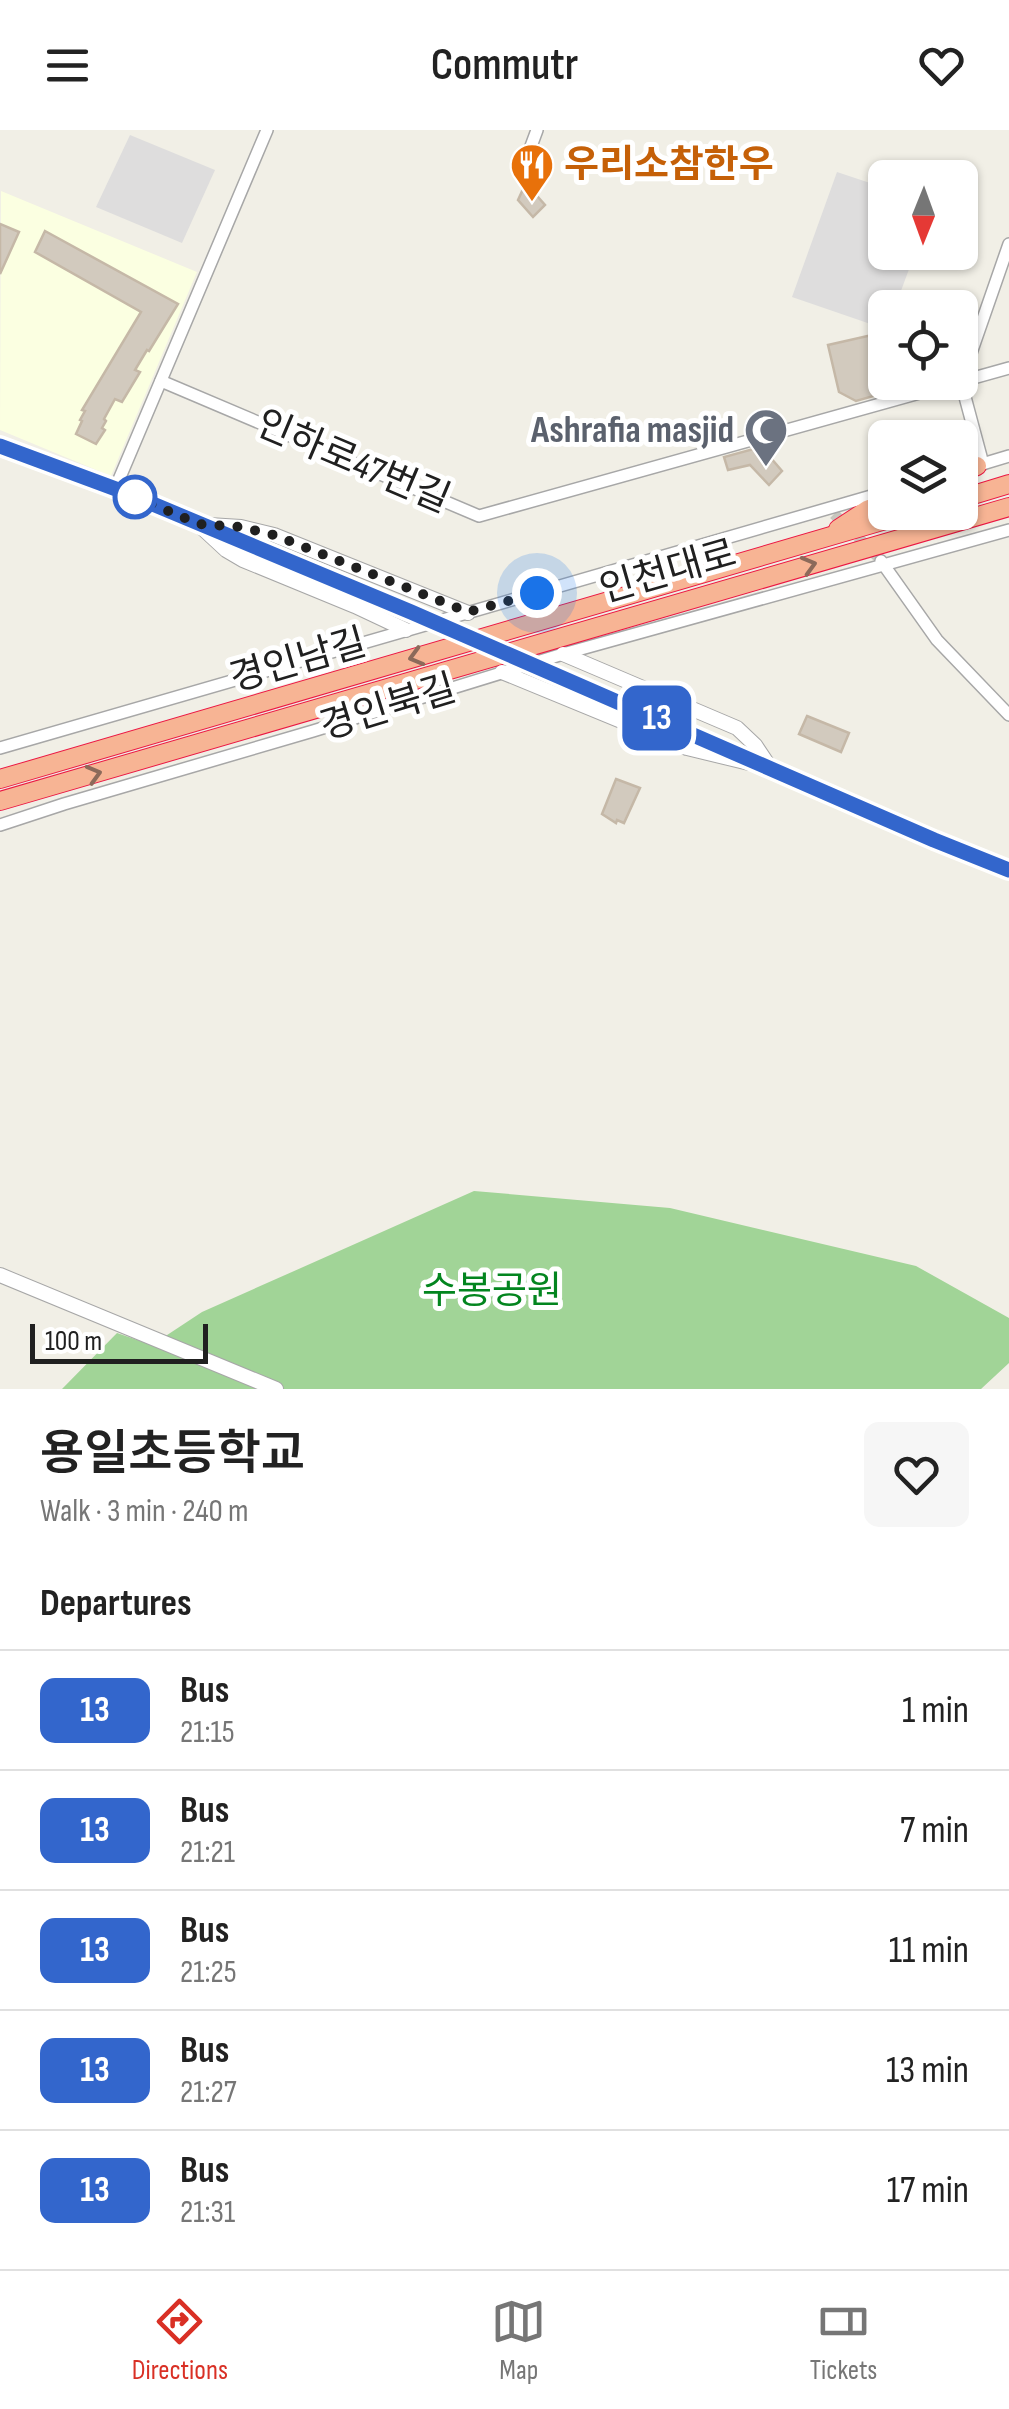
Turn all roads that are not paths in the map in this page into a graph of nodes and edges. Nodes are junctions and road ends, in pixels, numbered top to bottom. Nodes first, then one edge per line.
1 (266, 130) edge
2 (537, 130) edge
3 (523, 168) dead end
4 (1009, 244) edge
5 (978, 333) edge
6 (1009, 368) edge
7 (978, 377) edge
8 (161, 381) junction
9 (895, 400) edge
10 (0, 446) edge
11 (1009, 456) edge
12 (978, 466) edge
13 (1009, 484) edge
14 (115, 489) junction
15 (978, 493) edge
16 (868, 497) edge
17 (1009, 507) edge
18 (868, 510) edge
19 (199, 524) junction
20 (868, 526) edge
21 (1009, 530) edge
22 (823, 539) junction
23 (883, 563) junction
24 (411, 612) tunnel mouth
25 (468, 612) junction
26 (406, 630) junction
27 (564, 654) junction
28 (543, 668) tunnel mouth
29 (502, 672) junction
30 (1009, 715) edge
31 (0, 748) edge
32 (770, 766) junction
33 (0, 779) edge
34 (0, 801) edge
35 (0, 825) edge
36 (1009, 870) edge
37 (2, 1274) edge
38 (276, 1389) edge

1 - 8 street
2 - 3 street
4 - 5 street
6 - 7 street, 인하로47번길
8 - 9 street, 인하로47번길
8 - 14 street
10 - 14 main road
11 - 12 street
13 - 15 highway
14 - 19 main road
16 - 25 street, 경인남길
34 -> 17 highway, 인천대로
18 - 22 highway
19 - 24 main road
19 - 25 street
19 - 26 street
20 - 22 highway, 인천대로
21 - 23 street, 경인북길
22 -> 33 highway, 인천대로
23 - 27 street, 경인북길
23 - 30 street
25 - 26 street, 경인남길
26 - 31 street, 경인남길
27 - 29 street, 경인북길
27 - 32 street
28 - 32 main road
29 - 32 street
29 - 35 street, 경인북길
32 - 36 main road
37 - 38 street

